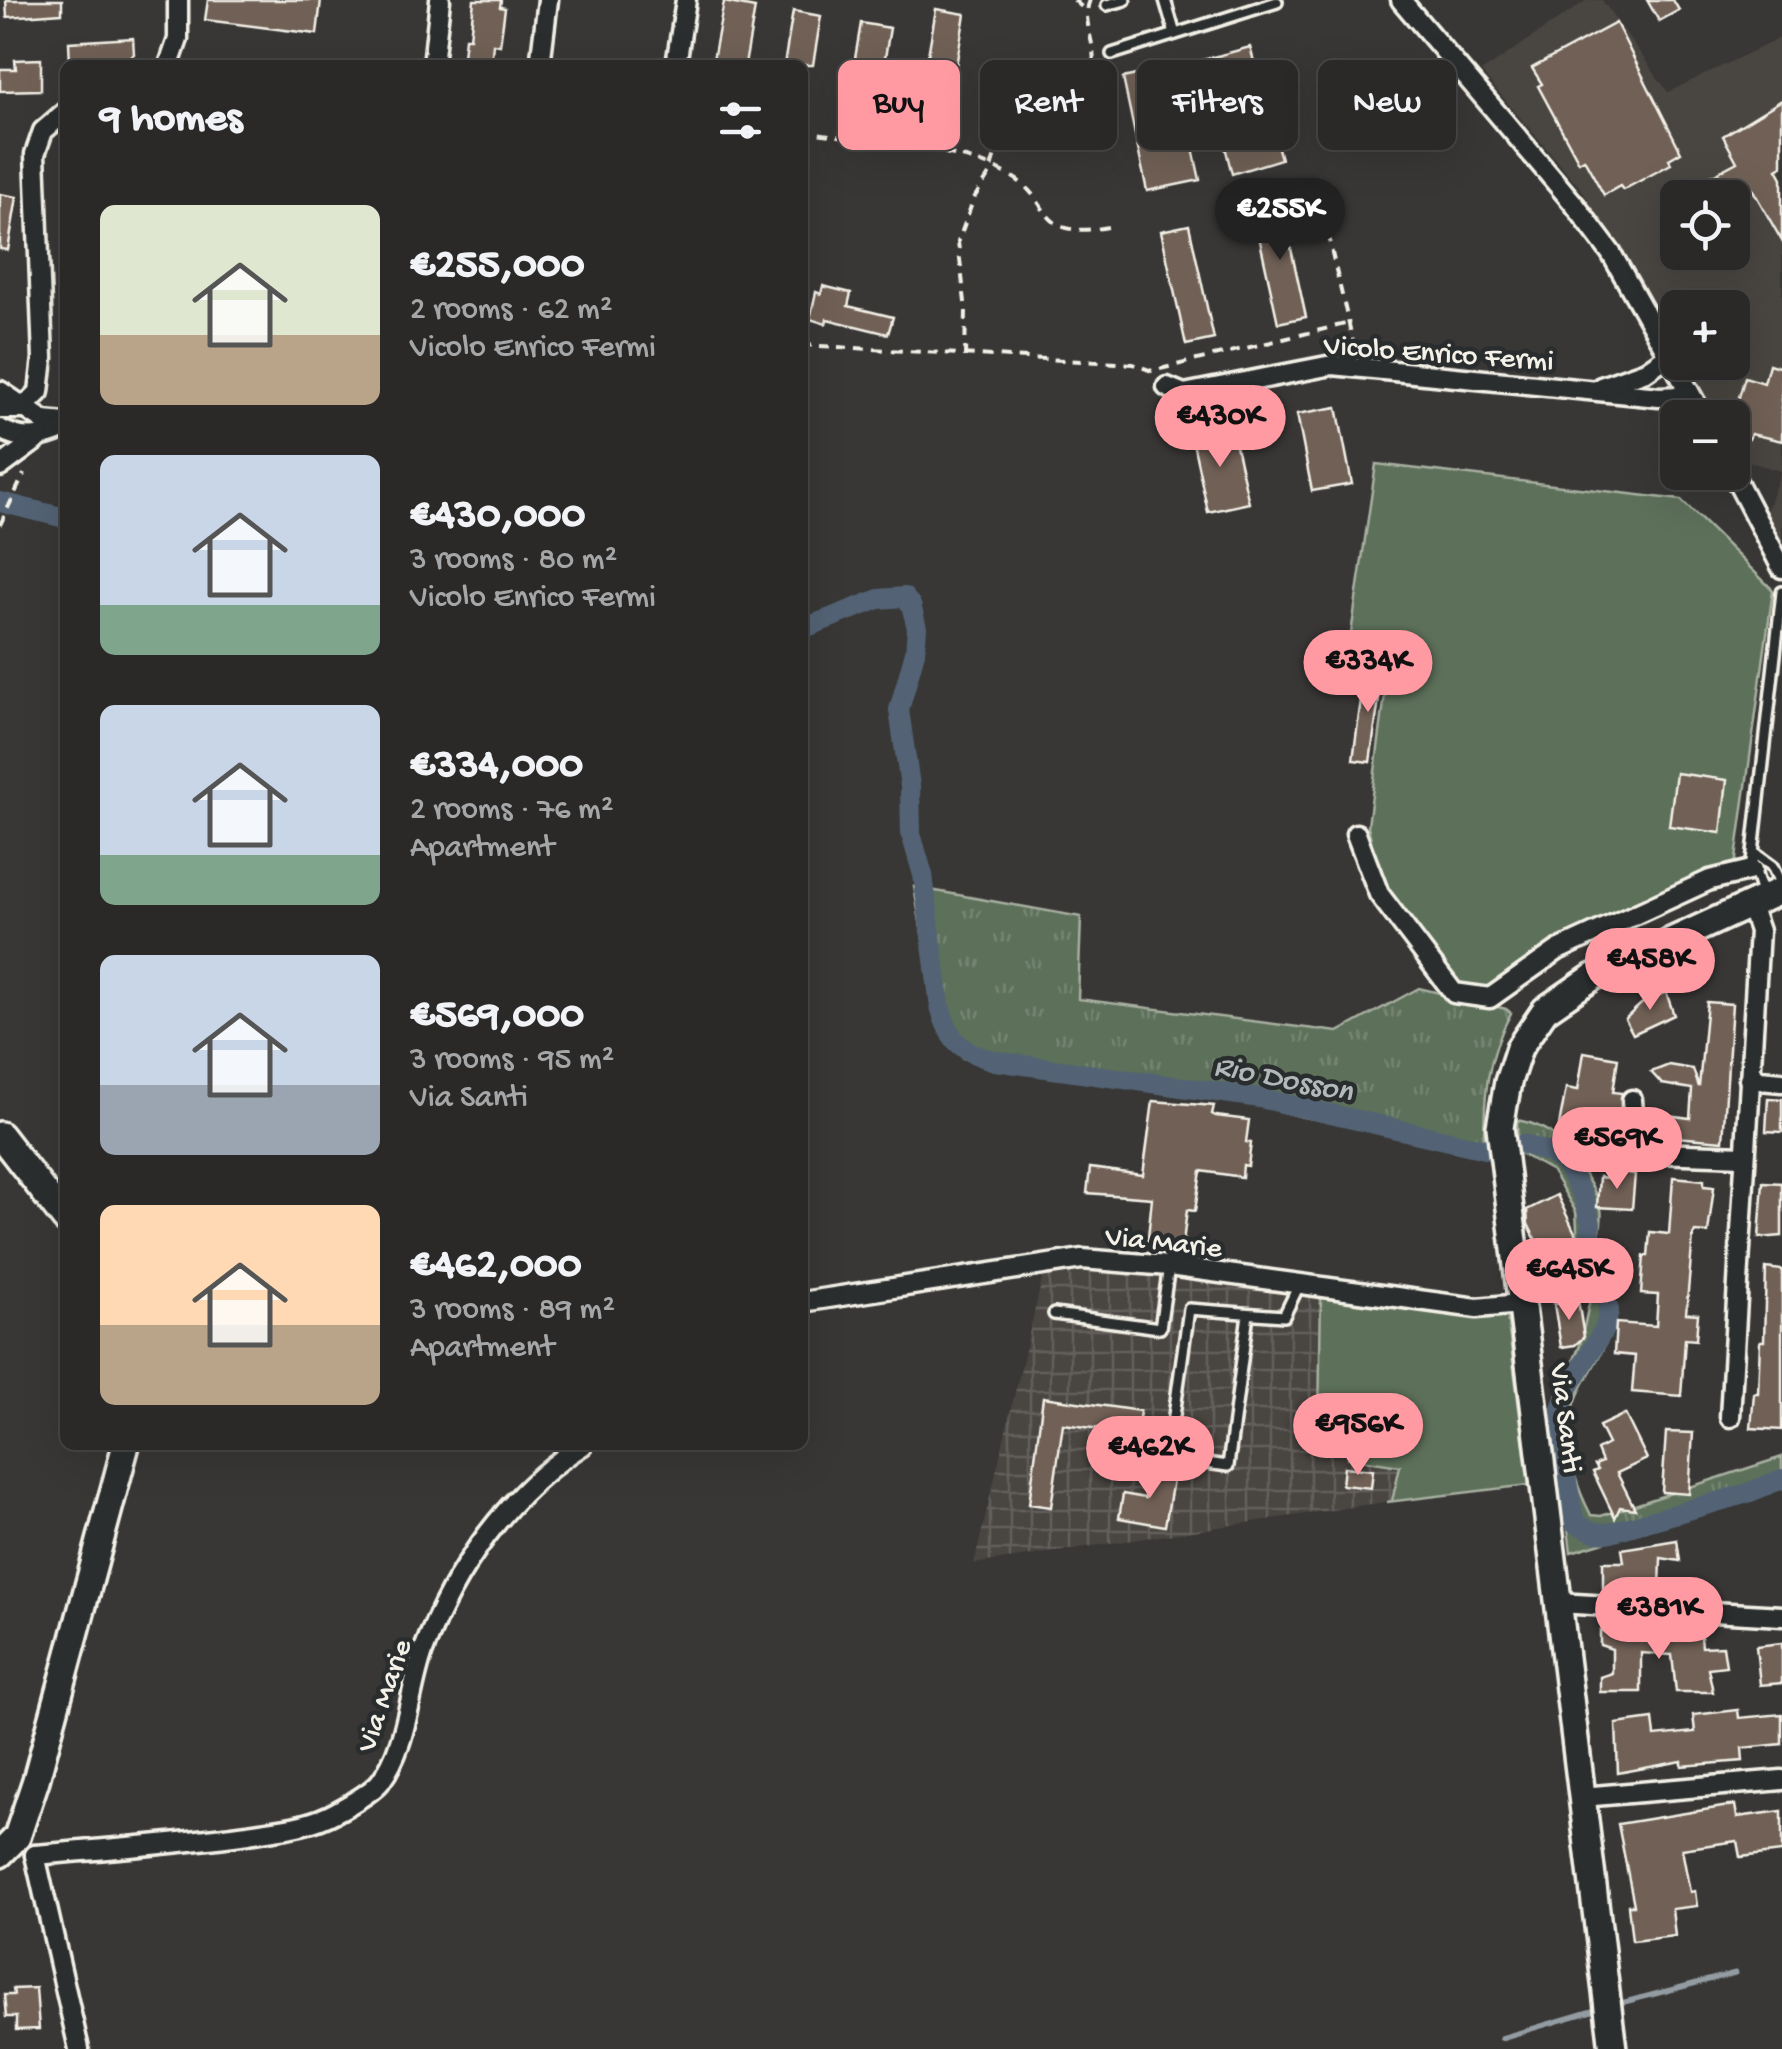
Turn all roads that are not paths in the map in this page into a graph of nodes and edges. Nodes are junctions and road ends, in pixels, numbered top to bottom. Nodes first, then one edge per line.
1 (178, 0) edge
2 (440, 0) edge
3 (548, 0) edge
4 (686, 0) edge
5 (1125, 0) edge
6 (1165, 0) edge
7 (1401, 0) edge
8 (1277, 2) dead end
9 (1107, 6) dead end
10 (1176, 34) junction
11 (1112, 54) dead end
12 (171, 60) edge
13 (434, 60) edge
14 (541, 60) edge
15 (677, 60) edge
16 (60, 117) edge
17 (1660, 339) edge
18 (1660, 361) edge
19 (1682, 380) edge
20 (1167, 387) dead end
21 (1590, 390) junction
22 (1688, 391) junction
23 (0, 392) edge
24 (1693, 400) edge
25 (22, 409) junction
26 (0, 410) edge
27 (60, 425) edge
28 (60, 428) edge
29 (0, 429) edge
30 (39, 438) junction
31 (0, 468) edge
32 (1741, 490) edge
33 (1782, 568) edge
34 (1782, 592) edge
35 (1356, 834) dead end
36 (1753, 862) junction
37 (1770, 895) edge
38 (1749, 1079) junction
39 (1782, 1082) edge
40 (1632, 1100) dead end
41 (0, 1135) edge
42 (1744, 1156) junction
43 (60, 1213) edge
44 (1169, 1266) junction
45 (1300, 1286) junction
46 (808, 1301) edge
47 (1520, 1304) junction
48 (1054, 1314) dead end
49 (1248, 1314) junction
50 (1730, 1417) dead end
51 (125, 1450) edge
52 (578, 1450) edge
53 (1558, 1603) junction
54 (1782, 1616) edge
55 (1782, 1780) edge
56 (1582, 1797) junction
57 (18, 1848) edge
58 (78, 2049) edge
59 (1613, 2049) edge

1 - 12 street
2 - 13 street
3 - 14 street
4 - 15 street
5 - 9 lane
6 - 10 lane
7 - 17 street
8 - 10 lane
10 - 11 lane
16 - 25 street
18 - 21 street, Vicolo Enrico Fermi
19 - 22 street
20 - 21 street, Vicolo Enrico Fermi
21 - 22 street, Vicolo Enrico Fermi
22 - 24 street
23 - 25 street
25 - 26 street
25 - 27 street
28 - 30 street
29 - 30 street
30 - 31 street
32 - 33 street
34 - 36 lane
35 - 36 street
36 - 37 lane
36 - 37 lane
37 - 38 street
37 - 47 street, Via Santi
38 - 39 street
38 - 42 street
40 - 42 street
41 - 43 street
42 - 50 street
44 - 45 street, Via Marie
44 - 46 street, Via Marie
44 - 48 lane
45 - 47 street, Via Marie
45 - 49 lane
47 - 53 street, Via Santi
49 - 49 lane
51 - 57 street
52 - 57 street, Via Marie
53 - 54 street
53 - 56 street, Via Santi
55 - 56 street
56 - 59 street, Via Santi
57 - 58 street

